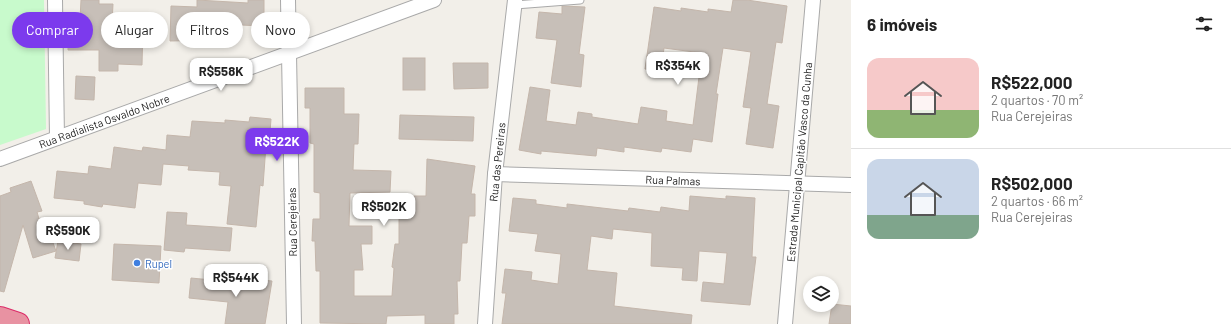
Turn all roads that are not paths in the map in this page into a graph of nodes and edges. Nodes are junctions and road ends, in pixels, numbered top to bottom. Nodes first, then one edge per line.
1 (55, 0) edge
2 (288, 0) edge
3 (434, 0) edge
4 (580, 0) edge
5 (813, 0) edge
6 (515, 2) edge
7 (288, 53) junction
8 (57, 138) junction
9 (0, 159) edge
10 (494, 174) junction
11 (797, 183) junction
12 (851, 185) edge
13 (0, 318) edge
14 (18, 324) edge
15 (294, 324) edge
16 (484, 324) edge
17 (785, 324) edge

1 - 8 street
2 - 7 street, Rua Cerejeiras
3 - 7 street, Rua Radialista Osvaldo Nobre
4 - 6 lane
5 - 11 street, Estrada Municipal Capitão Vasco da Cunha
6 - 10 street, Rua das Pereiras
7 - 8 street, Rua Radialista Osvaldo Nobre
7 - 15 street, Rua Cerejeiras
8 - 9 street, Rua Radialista Osvaldo Nobre
10 - 11 street, Rua Palmas
10 - 16 street, Rua das Pereiras
11 - 12 street, Rua Palmas
11 - 17 street, Estrada Municipal Capitão Vasco da Cunha
13 - 14 highway

